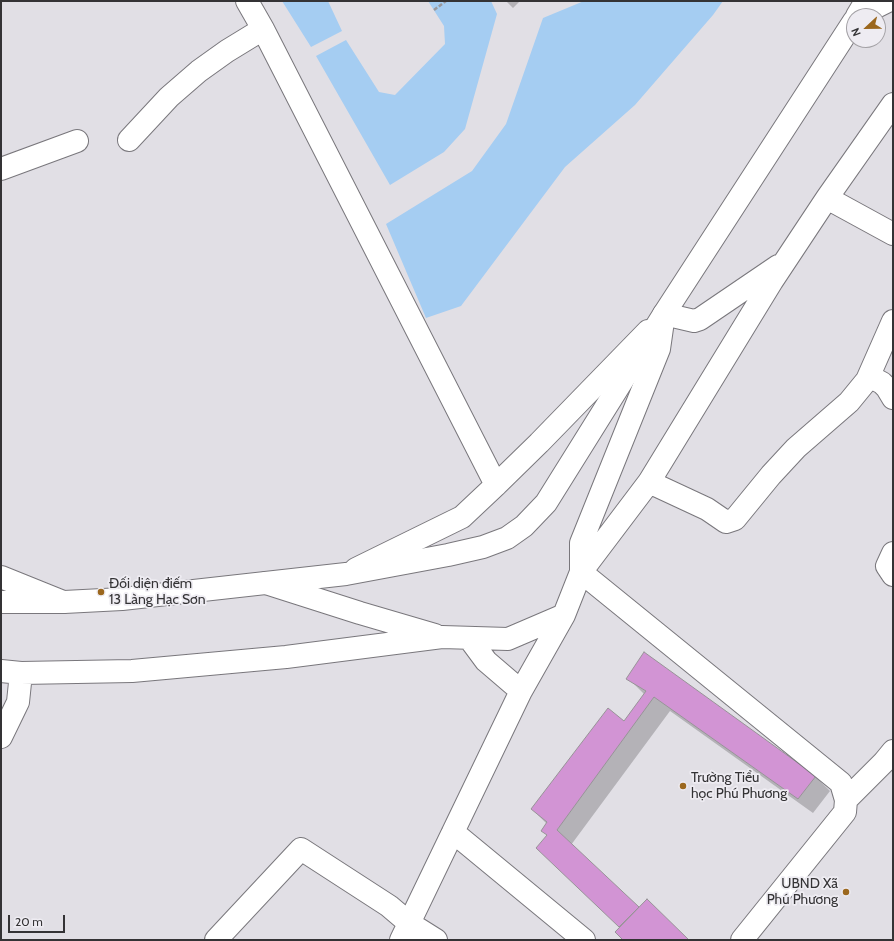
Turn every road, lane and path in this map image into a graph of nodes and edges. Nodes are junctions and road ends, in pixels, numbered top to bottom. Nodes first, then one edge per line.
1 (246, 1) edge
2 (446, 1) edge
3 (888, 1) edge
4 (874, 8) edge
5 (434, 10) dead end
6 (263, 29) junction
7 (846, 33) edge
8 (893, 104) edge
9 (129, 140) dead end
10 (77, 141) dead end
11 (1, 169) edge
12 (827, 198) junction
13 (893, 234) edge
14 (786, 260) junction
15 (664, 314) junction
16 (893, 321) edge
17 (868, 376) junction
18 (893, 398) edge
19 (649, 482) junction
20 (496, 485) junction
21 (893, 554) edge
22 (582, 572) junction
23 (346, 574) junction
24 (893, 575) edge
25 (1, 577) edge
26 (266, 583) junction
27 (1, 602) edge
28 (64, 602) junction
29 (564, 615) junction
30 (442, 637) junction
31 (470, 638) junction
32 (11, 672) edge
33 (521, 691) junction
34 (1, 737) edge
35 (893, 751) edge
36 (846, 800) junction
37 (453, 832) junction
38 (405, 932) edge
39 (216, 940) edge
40 (436, 940) edge
41 (584, 940) edge
42 (742, 940) edge

1 - 6 street
2 - 5 path
3 - 4 street
6 - 9 street
6 - 20 street
7 - 15 street
8 - 12 street
10 - 11 street
12 - 13 street
12 - 14 street
14 - 15 street
14 - 19 street
15 - 20 street
15 - 22 street
15 - 23 street
16 - 17 street
17 - 18 street
17 - 19 street
19 - 22 street
20 - 23 street
21 - 24 street
22 - 29 street
22 - 36 street
23 - 26 street
25 - 28 street
26 - 28 street
26 - 30 street
27 - 28 street
29 - 31 street
29 - 33 street
30 - 31 street
30 - 32 street
31 - 33 street
32 - 34 street
33 - 37 street
35 - 36 street
36 - 42 street
37 - 38 street
37 - 41 street
38 - 39 street
38 - 40 street

